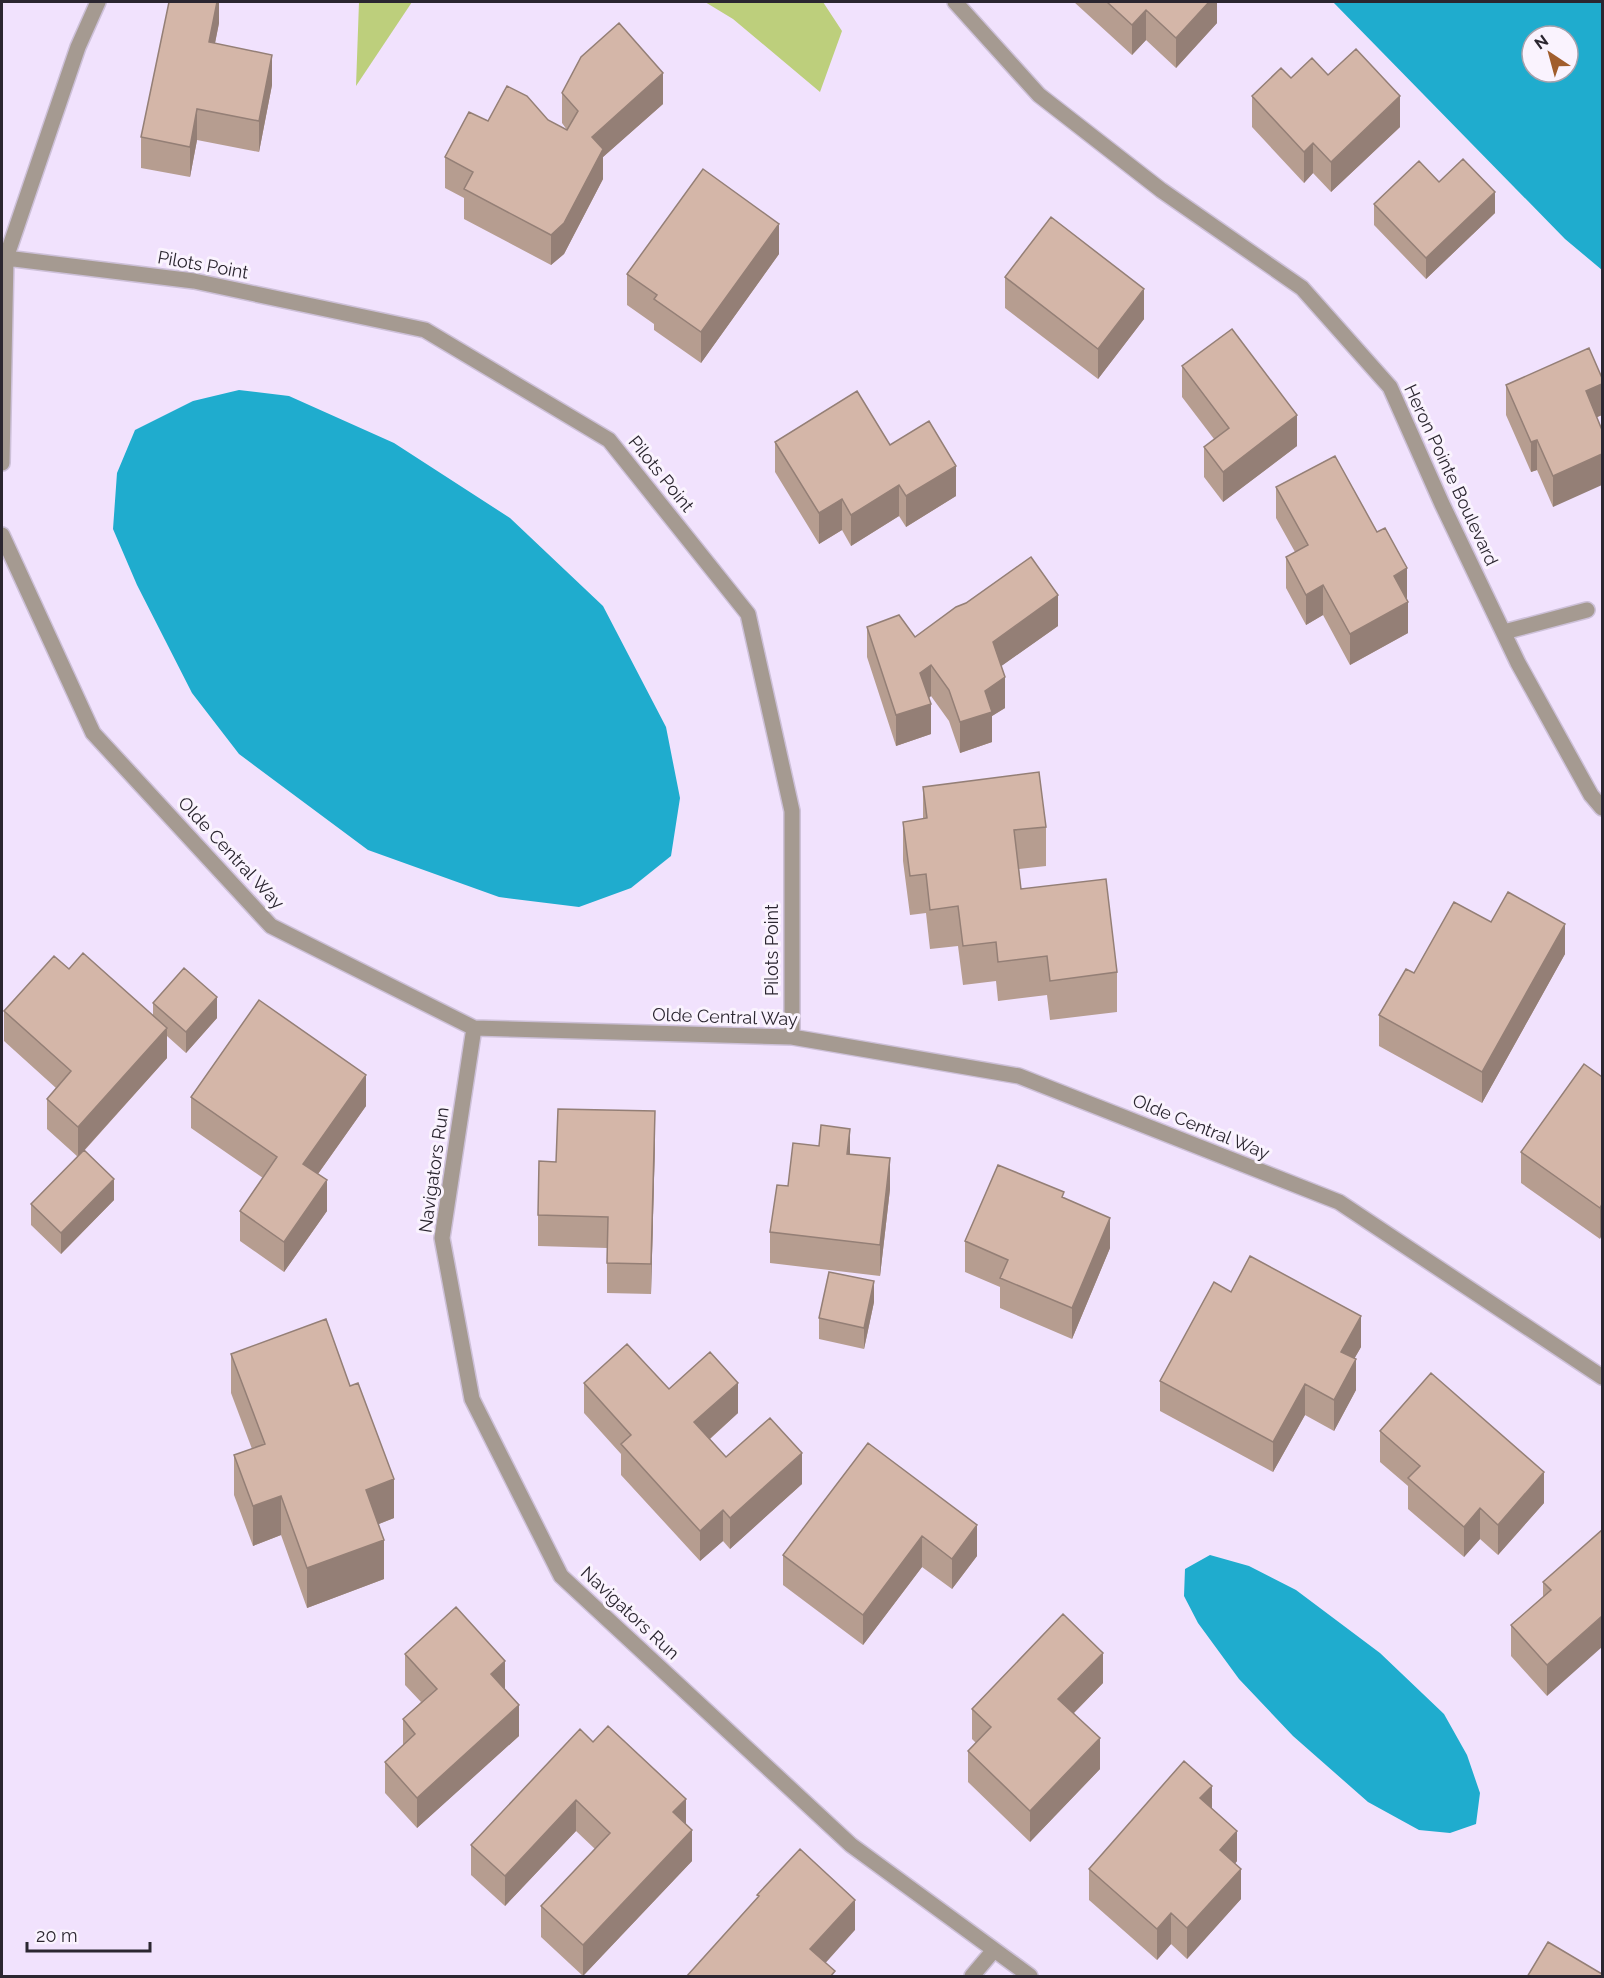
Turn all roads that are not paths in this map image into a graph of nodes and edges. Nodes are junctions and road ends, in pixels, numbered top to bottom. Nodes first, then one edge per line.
1 (98, 2) edge
2 (955, 2) edge
3 (6, 258) junction
4 (2, 463) edge
5 (2, 535) edge
6 (1587, 610) dead end
7 (1504, 632) junction
8 (1602, 808) edge
9 (474, 1028) junction
10 (792, 1037) junction
11 (1602, 1377) edge
12 (994, 1950) junction
13 (972, 1977) edge
14 (1030, 1977) edge

1 - 3 street
2 - 7 street, Heron Pointe Boulevard
3 - 4 street
3 - 10 street, Pilots Point
5 - 9 street, Olde Central Way
6 - 7 street
7 - 8 street, Heron Pointe Boulevard
9 - 10 street, Olde Central Way
9 - 12 street, Navigators Run
10 - 11 street, Olde Central Way
12 - 13 street
12 - 14 street, Navigators Run

